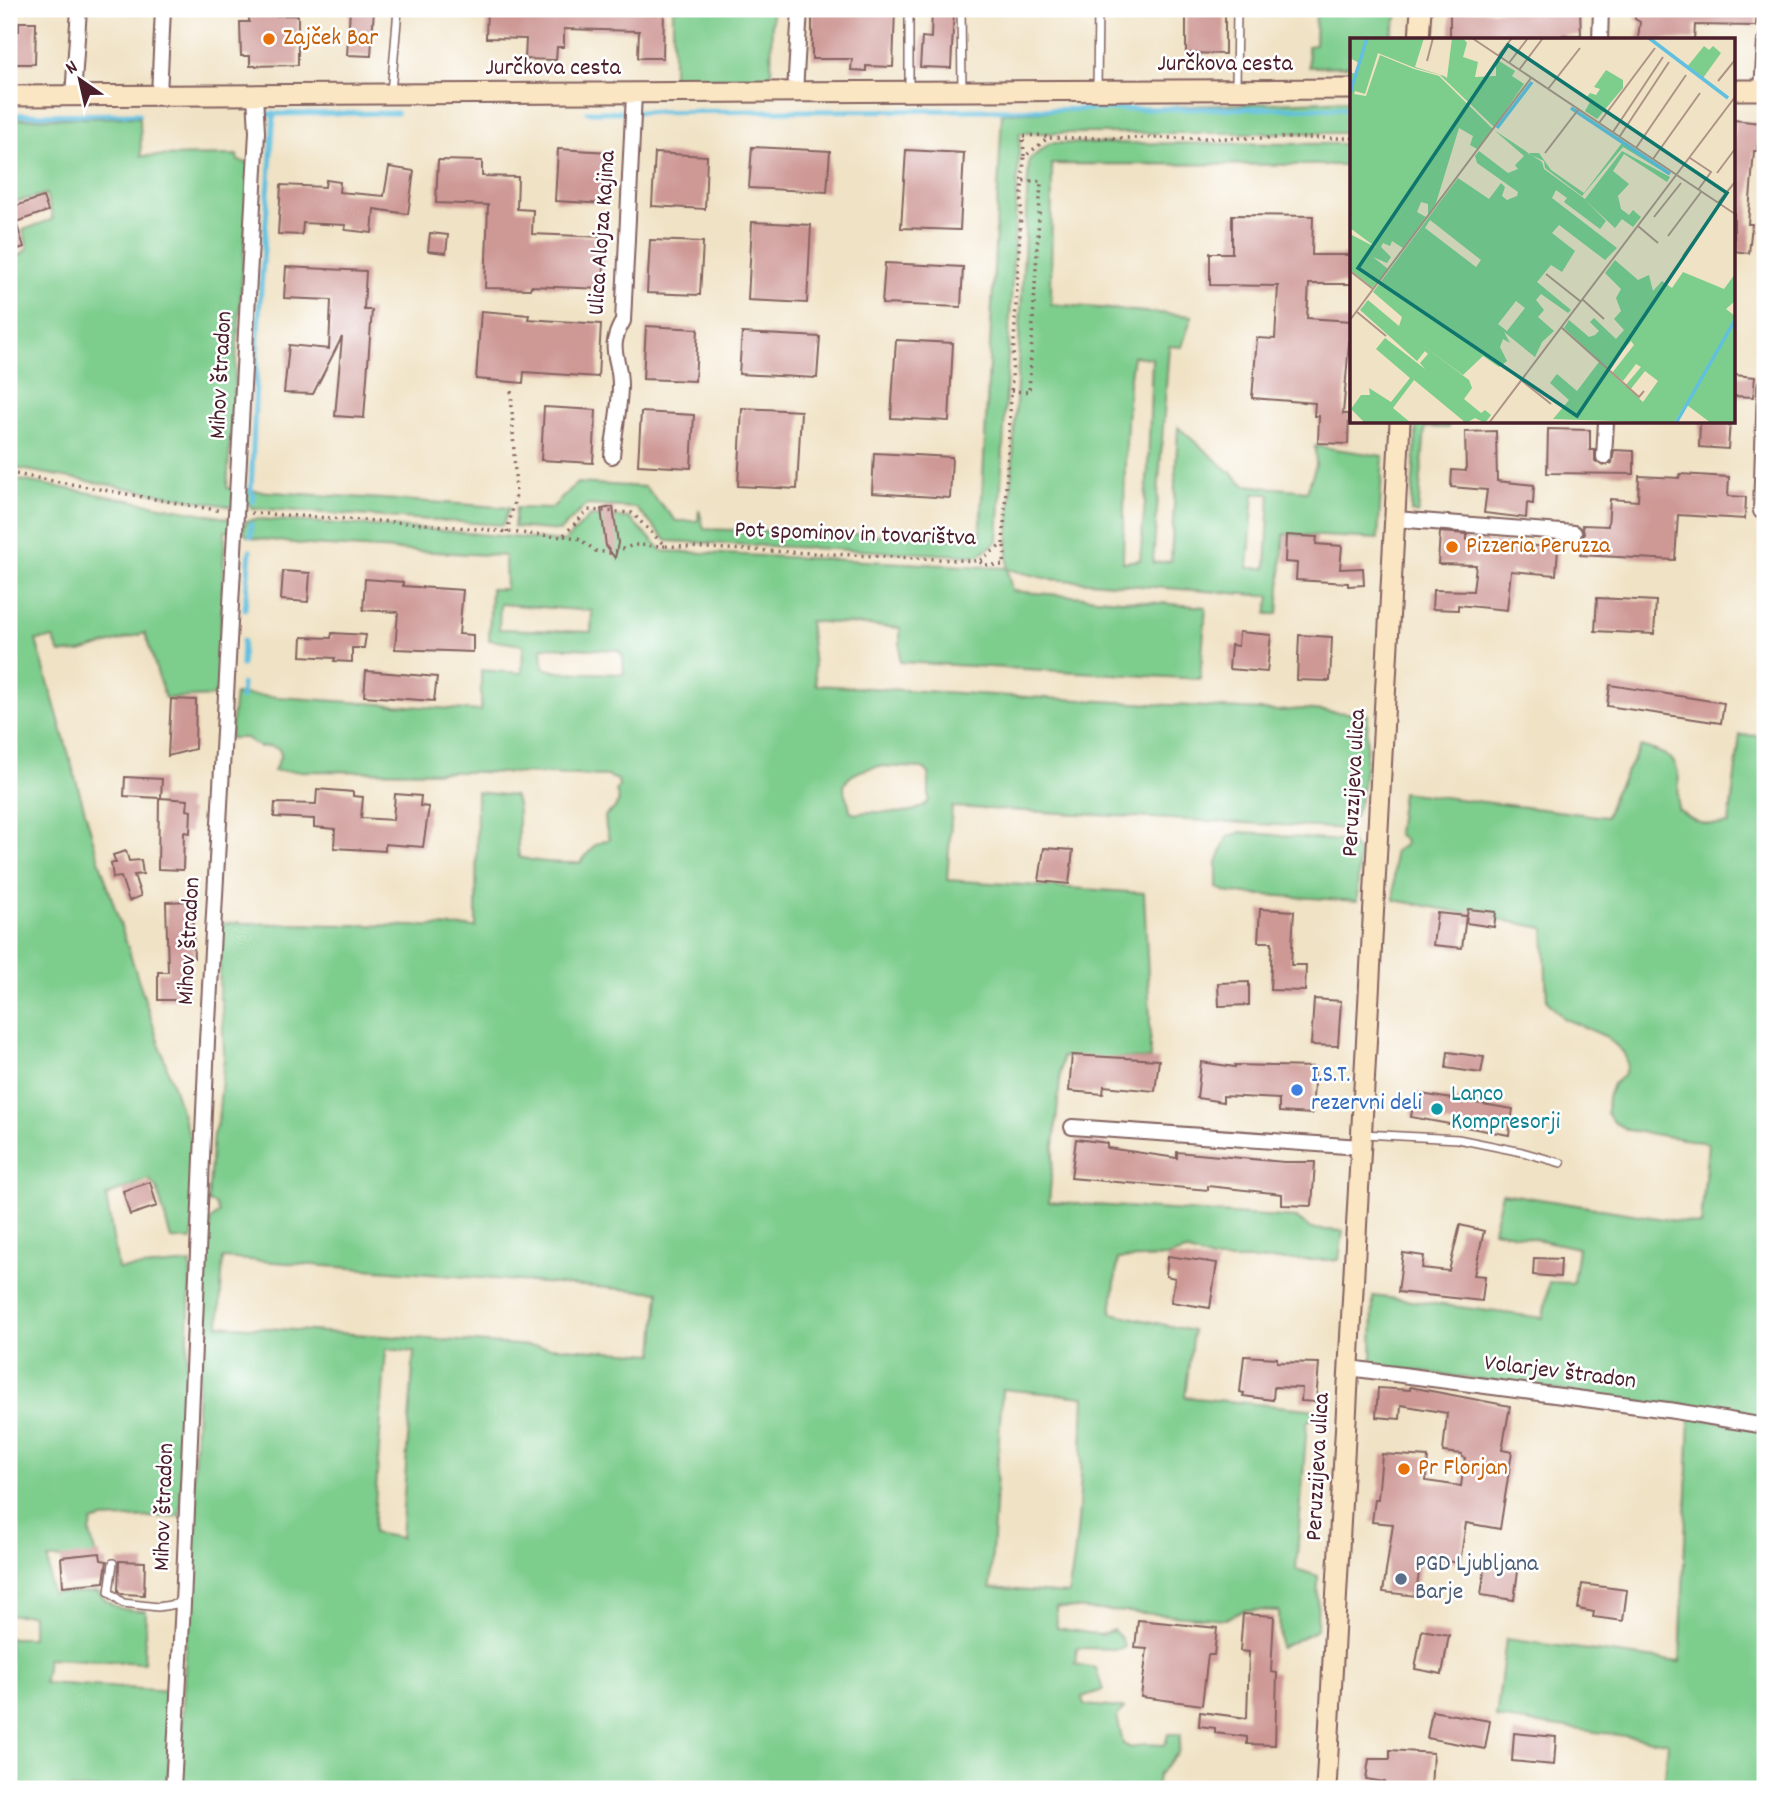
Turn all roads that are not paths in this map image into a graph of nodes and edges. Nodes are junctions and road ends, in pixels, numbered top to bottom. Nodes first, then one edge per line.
1 (79, 9) edge
2 (163, 9) edge
3 (398, 9) edge
4 (800, 9) edge
5 (909, 9) edge
6 (961, 9) edge
7 (1098, 9) edge
8 (1237, 9) edge
9 (1421, 9) edge
10 (1601, 9) edge
11 (1419, 38) edge
12 (1600, 38) edge
13 (1765, 41) edge
14 (1236, 89) junction
15 (1350, 89) edge
16 (1097, 90) junction
17 (1736, 90) edge
18 (1764, 90) edge
19 (909, 91) junction
20 (961, 91) junction
21 (795, 92) junction
22 (391, 94) junction
23 (9, 96) edge
24 (73, 96) junction
25 (159, 96) junction
26 (634, 100) junction
27 (256, 107) junction
28 (1765, 386) edge
29 (1400, 424) edge
30 (1606, 424) edge
31 (612, 456) dead end
32 (1604, 457) dead end
33 (1761, 511) dead end
34 (1395, 519) junction
35 (1574, 533) dead end
36 (1072, 1128) dead end
37 (1362, 1141) junction
38 (1561, 1163) dead end
39 (1349, 1368) junction
40 (1765, 1426) edge
41 (114, 1563) dead end
42 (183, 1603) junction
43 (173, 1789) edge
44 (1326, 1789) edge

1 - 24 street
2 - 25 street
3 - 22 lane
4 - 21 street
5 - 19 lane
6 - 20 lane
7 - 16 lane
8 - 14 lane
9 - 11 main road
10 - 12 street
13 - 18 street
14 - 15 main road, Jurčkova cesta
14 - 16 main road, Jurčkova cesta
16 - 20 main road, Jurčkova cesta
17 - 18 main road
19 - 20 main road, Jurčkova cesta
19 - 21 main road, Jurčkova cesta
21 - 26 main road, Jurčkova cesta
22 - 26 main road, Jurčkova cesta
22 - 27 main road, Jurčkova cesta
23 - 24 main road, Jurčkova cesta
24 - 25 main road, Jurčkova cesta
25 - 27 main road, Jurčkova cesta
26 - 31 street, Ulica Alojza Kajina
27 - 42 street, Mihov štradon
28 - 33 street
29 - 34 main road, Peruzzijeva ulica
30 - 32 street
34 - 35 street
34 - 37 main road, Peruzzijeva ulica
36 - 37 street
37 - 38 lane
37 - 39 main road, Peruzzijeva ulica
39 - 40 street, Volarjev štradon
39 - 44 main road, Peruzzijeva ulica
41 - 42 lane
42 - 43 street, Mihov štradon

